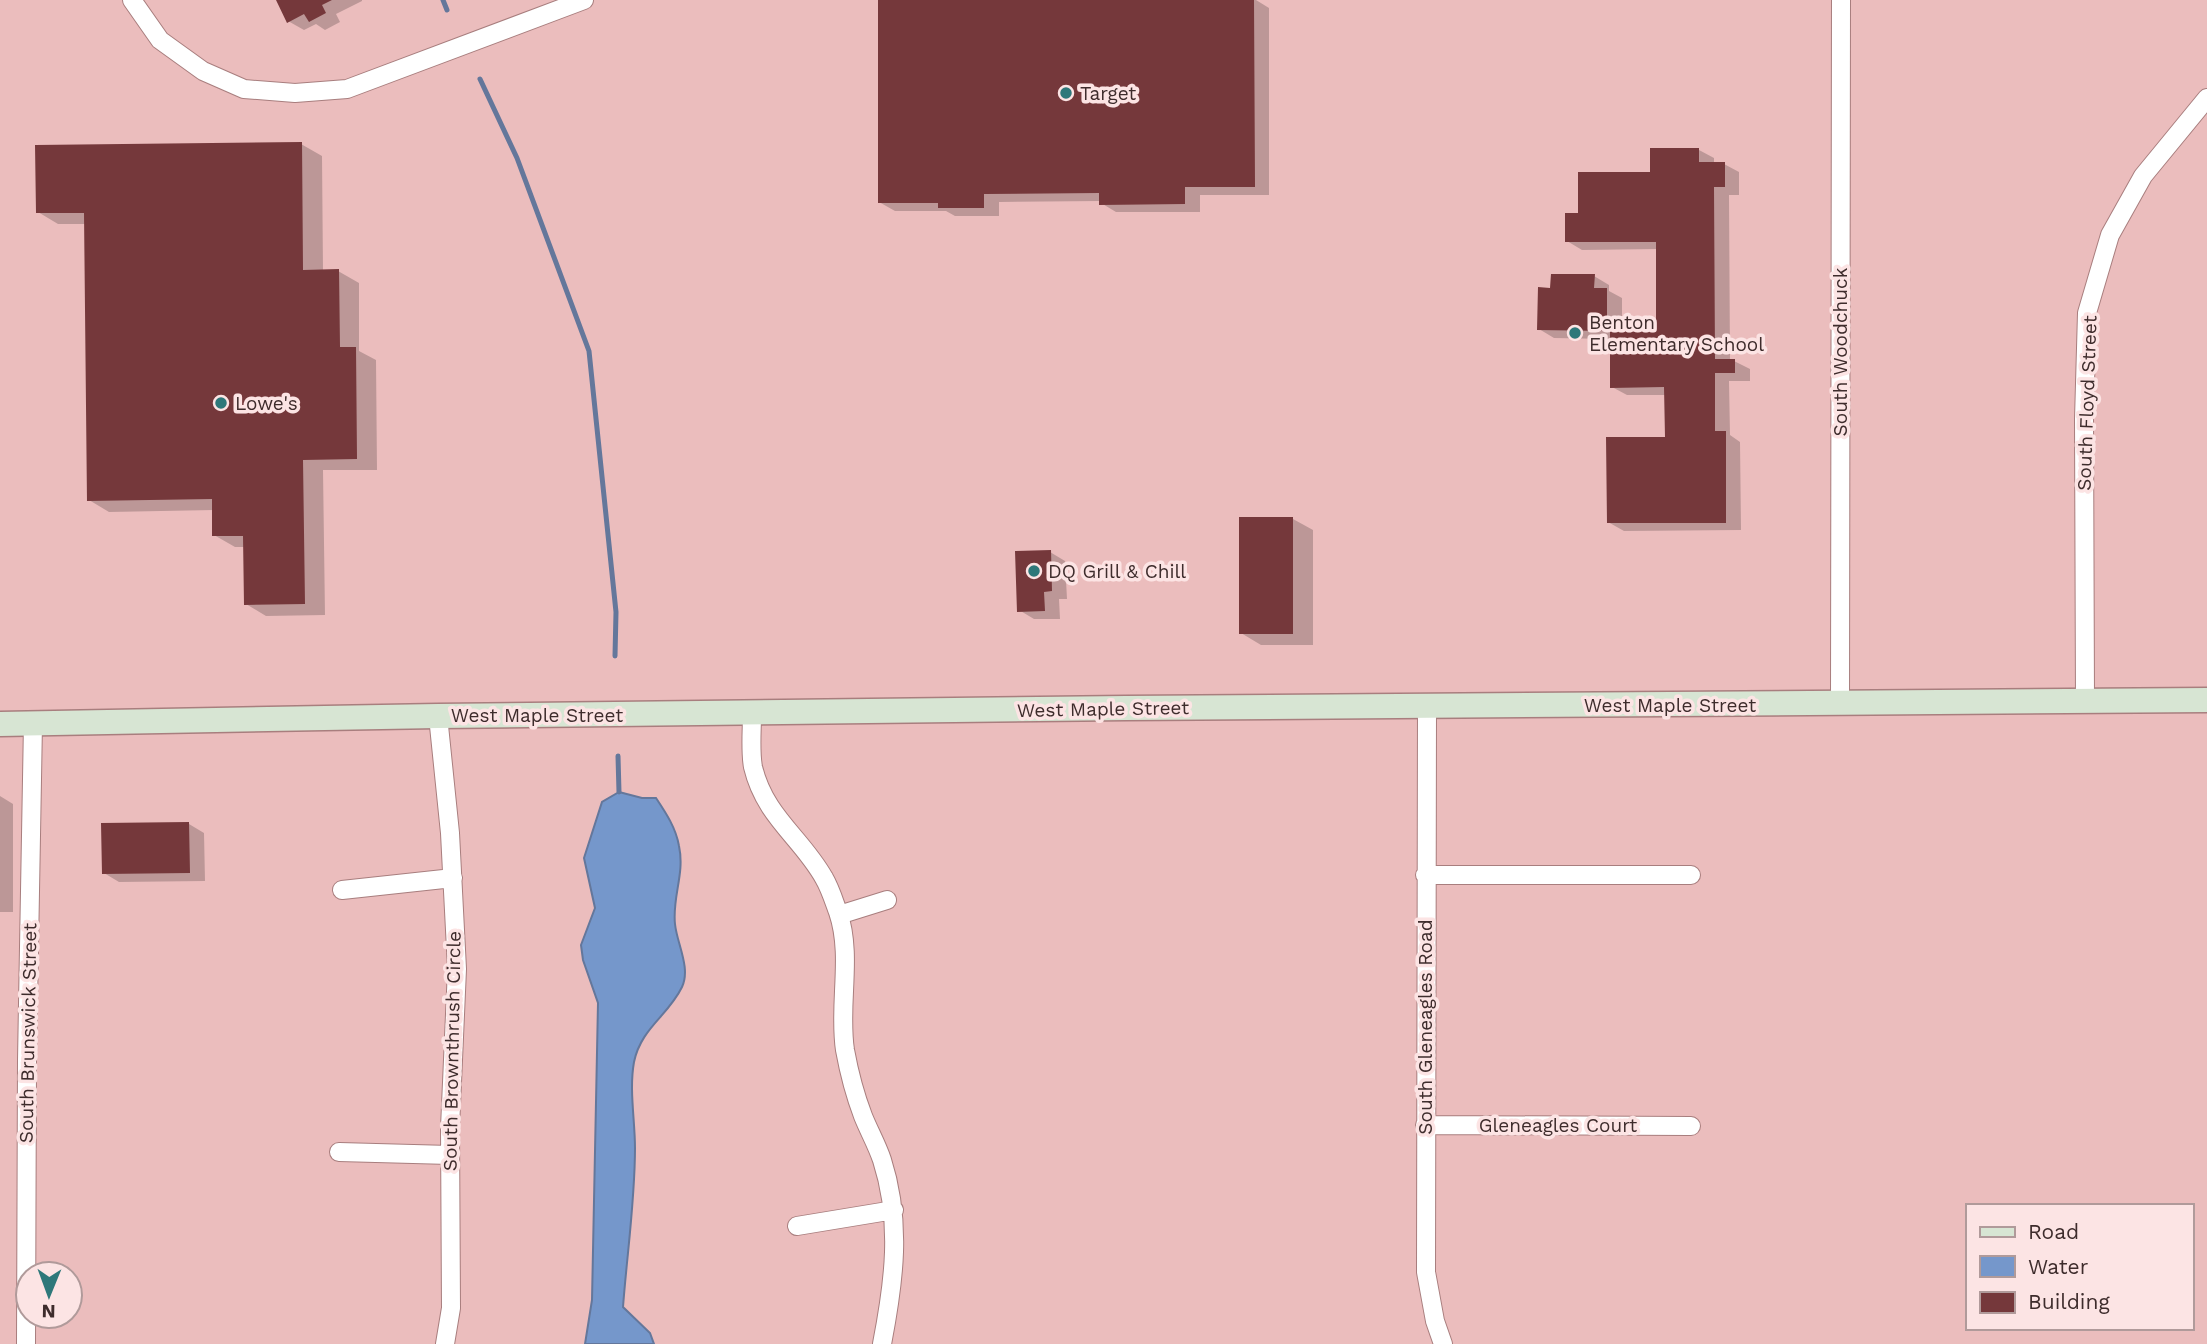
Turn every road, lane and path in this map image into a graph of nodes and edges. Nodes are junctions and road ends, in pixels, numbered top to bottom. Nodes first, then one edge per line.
1 (132, 0) edge
2 (584, 0) edge
3 (1841, 0) edge
4 (2207, 98) edge
5 (2207, 700) edge
6 (2085, 702) junction
7 (1840, 703) junction
8 (1426, 707) junction
9 (752, 714) junction
10 (438, 716) junction
11 (33, 723) junction
12 (0, 724) edge
13 (1426, 875) junction
14 (1691, 875) dead end
15 (453, 878) junction
16 (342, 890) dead end
17 (887, 900) dead end
18 (839, 915) junction
19 (1425, 1125) junction
20 (1691, 1126) dead end
21 (339, 1152) dead end
22 (450, 1156) junction
23 (894, 1210) junction
24 (797, 1226) dead end
25 (26, 1344) edge
26 (445, 1344) edge
27 (882, 1344) edge
28 (1443, 1344) edge

1 - 2 street
3 - 7 street, South Woodchuck
4 - 6 street, South Floyd Street
5 - 6 main road, West Maple Street
6 - 7 main road, West Maple Street
7 - 8 main road, West Maple Street
8 - 9 main road, West Maple Street
8 - 13 street, South Gleneagles Road
9 - 10 main road, West Maple Street
9 - 18 street
10 - 11 main road, West Maple Street
10 - 15 street, South Brownthrush Circle
11 - 12 main road, West Maple Street
11 - 25 street, South Brunswick Street
13 - 14 street
13 - 19 street, South Gleneagles Road
15 - 16 street
15 - 22 street, South Brownthrush Circle
17 - 18 street
18 - 23 street
19 - 20 street, Gleneagles Court
19 - 28 street, South Gleneagles Road
21 - 22 street
22 - 26 street, South Brownthrush Circle
23 - 24 street
23 - 27 street

